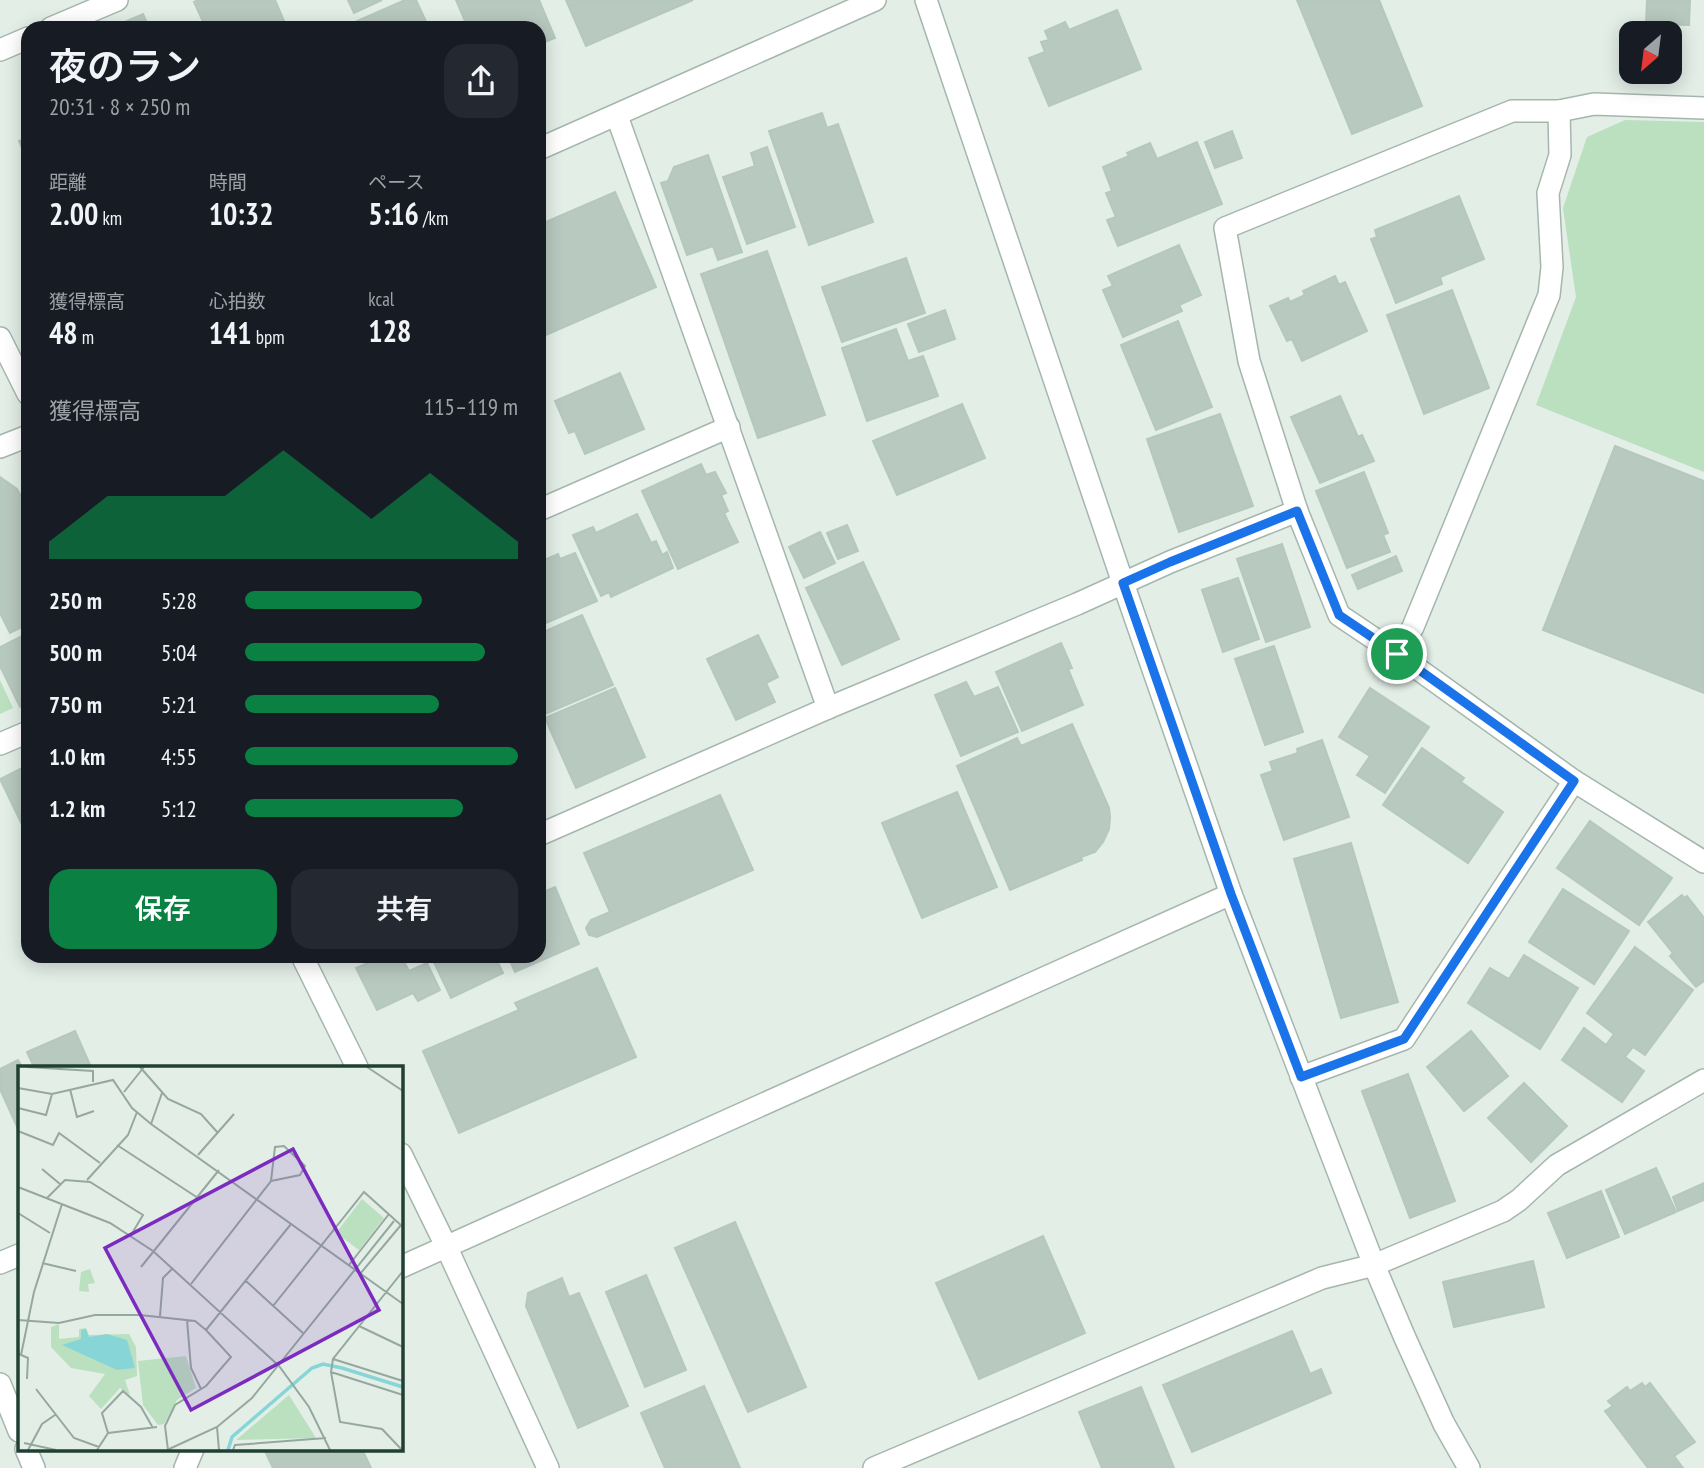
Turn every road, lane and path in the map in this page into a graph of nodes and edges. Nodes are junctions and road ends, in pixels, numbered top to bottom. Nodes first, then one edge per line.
1 (117, 0) edge
2 (875, 0) edge
3 (926, 0) edge
4 (68, 21) edge
5 (21, 41) edge
6 (0, 50) edge
7 (1704, 108) edge
8 (1559, 111) junction
9 (617, 116) junction
10 (546, 146) edge
11 (0, 338) edge
12 (15, 374) edge
13 (729, 427) junction
14 (21, 439) edge
15 (0, 447) edge
16 (546, 507) edge
17 (1297, 511) junction
18 (1123, 583) junction
19 (1397, 654) junction
20 (828, 708) junction
21 (21, 735) edge
22 (0, 744) edge
23 (1574, 781) junction
24 (546, 832) edge
25 (1704, 863) edge
26 (1231, 894) junction
27 (305, 963) edge
28 (357, 1066) edge
29 (1301, 1077) junction
30 (1704, 1080) edge
31 (402, 1156) edge
32 (446, 1246) junction
33 (18, 1255) edge
34 (0, 1263) edge
35 (1374, 1265) junction
36 (402, 1267) edge
37 (0, 1384) edge
38 (18, 1429) edge
39 (26, 1450) edge
40 (34, 1468) edge
41 (548, 1468) edge
42 (874, 1468) edge
43 (1469, 1468) edge

1 - 4 street
2 - 9 street
3 - 18 street
5 - 6 street
7 - 8 street
8 - 17 street
8 - 19 street
9 - 10 street
9 - 13 street
11 - 12 street
13 - 16 street
13 - 20 street
14 - 15 street
17 - 18 street
17 - 19 street
18 - 20 street
18 - 26 street
19 - 23 street
20 - 24 street
21 - 22 street
23 - 25 street
23 - 29 street
26 - 29 street
26 - 32 street
27 - 28 street
29 - 35 street
30 - 35 street
31 - 32 street
32 - 36 street
32 - 41 street
33 - 34 street
35 - 42 street
35 - 43 street
37 - 38 street
39 - 40 street

